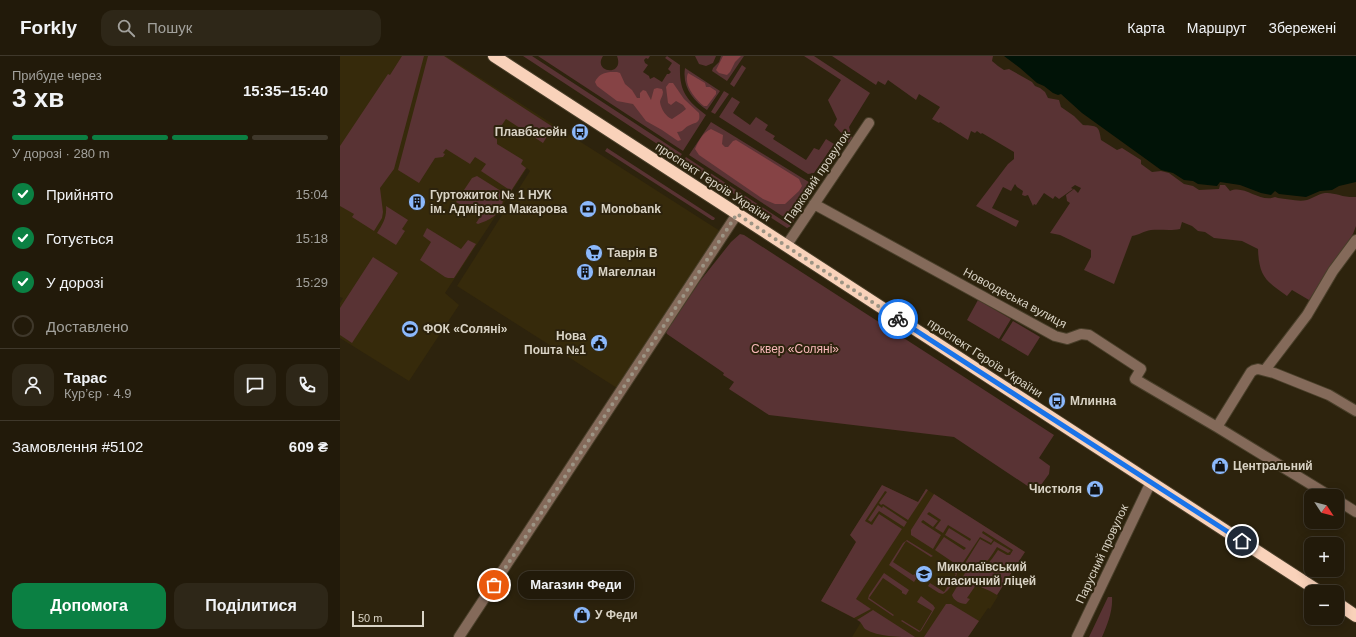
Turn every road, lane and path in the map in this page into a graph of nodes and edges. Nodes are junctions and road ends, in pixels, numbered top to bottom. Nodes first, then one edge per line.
1 (494, 56) edge
2 (869, 123) dead end
3 (814, 204) junction
4 (737, 214) junction
5 (1356, 240) edge
6 (786, 246) junction
7 (1265, 370) junction
8 (1356, 411) edge
9 (1217, 426) junction
10 (1151, 482) junction
11 (1319, 489) edge
12 (1344, 504) edge
13 (1356, 512) edge
14 (1309, 585) edge
15 (1344, 608) edge
16 (1356, 616) edge
17 (459, 637) edge
18 (1077, 637) edge

1 - 4 highway, проспект Героїв України
2 - 3 street, Парковий провулок
3 - 6 street, Парковий провулок
3 - 9 street, Новоодеська вулиця
4 - 6 highway, проспект Героїв України
4 - 17 street
5 - 7 street
6 - 10 highway, проспект Героїв України
7 - 8 street
7 - 9 street
9 - 11 street, Новоодеська вулиця
10 - 14 highway, проспект Героїв України
10 - 18 street, Парусний провулок
12 - 13 street
15 - 16 highway

